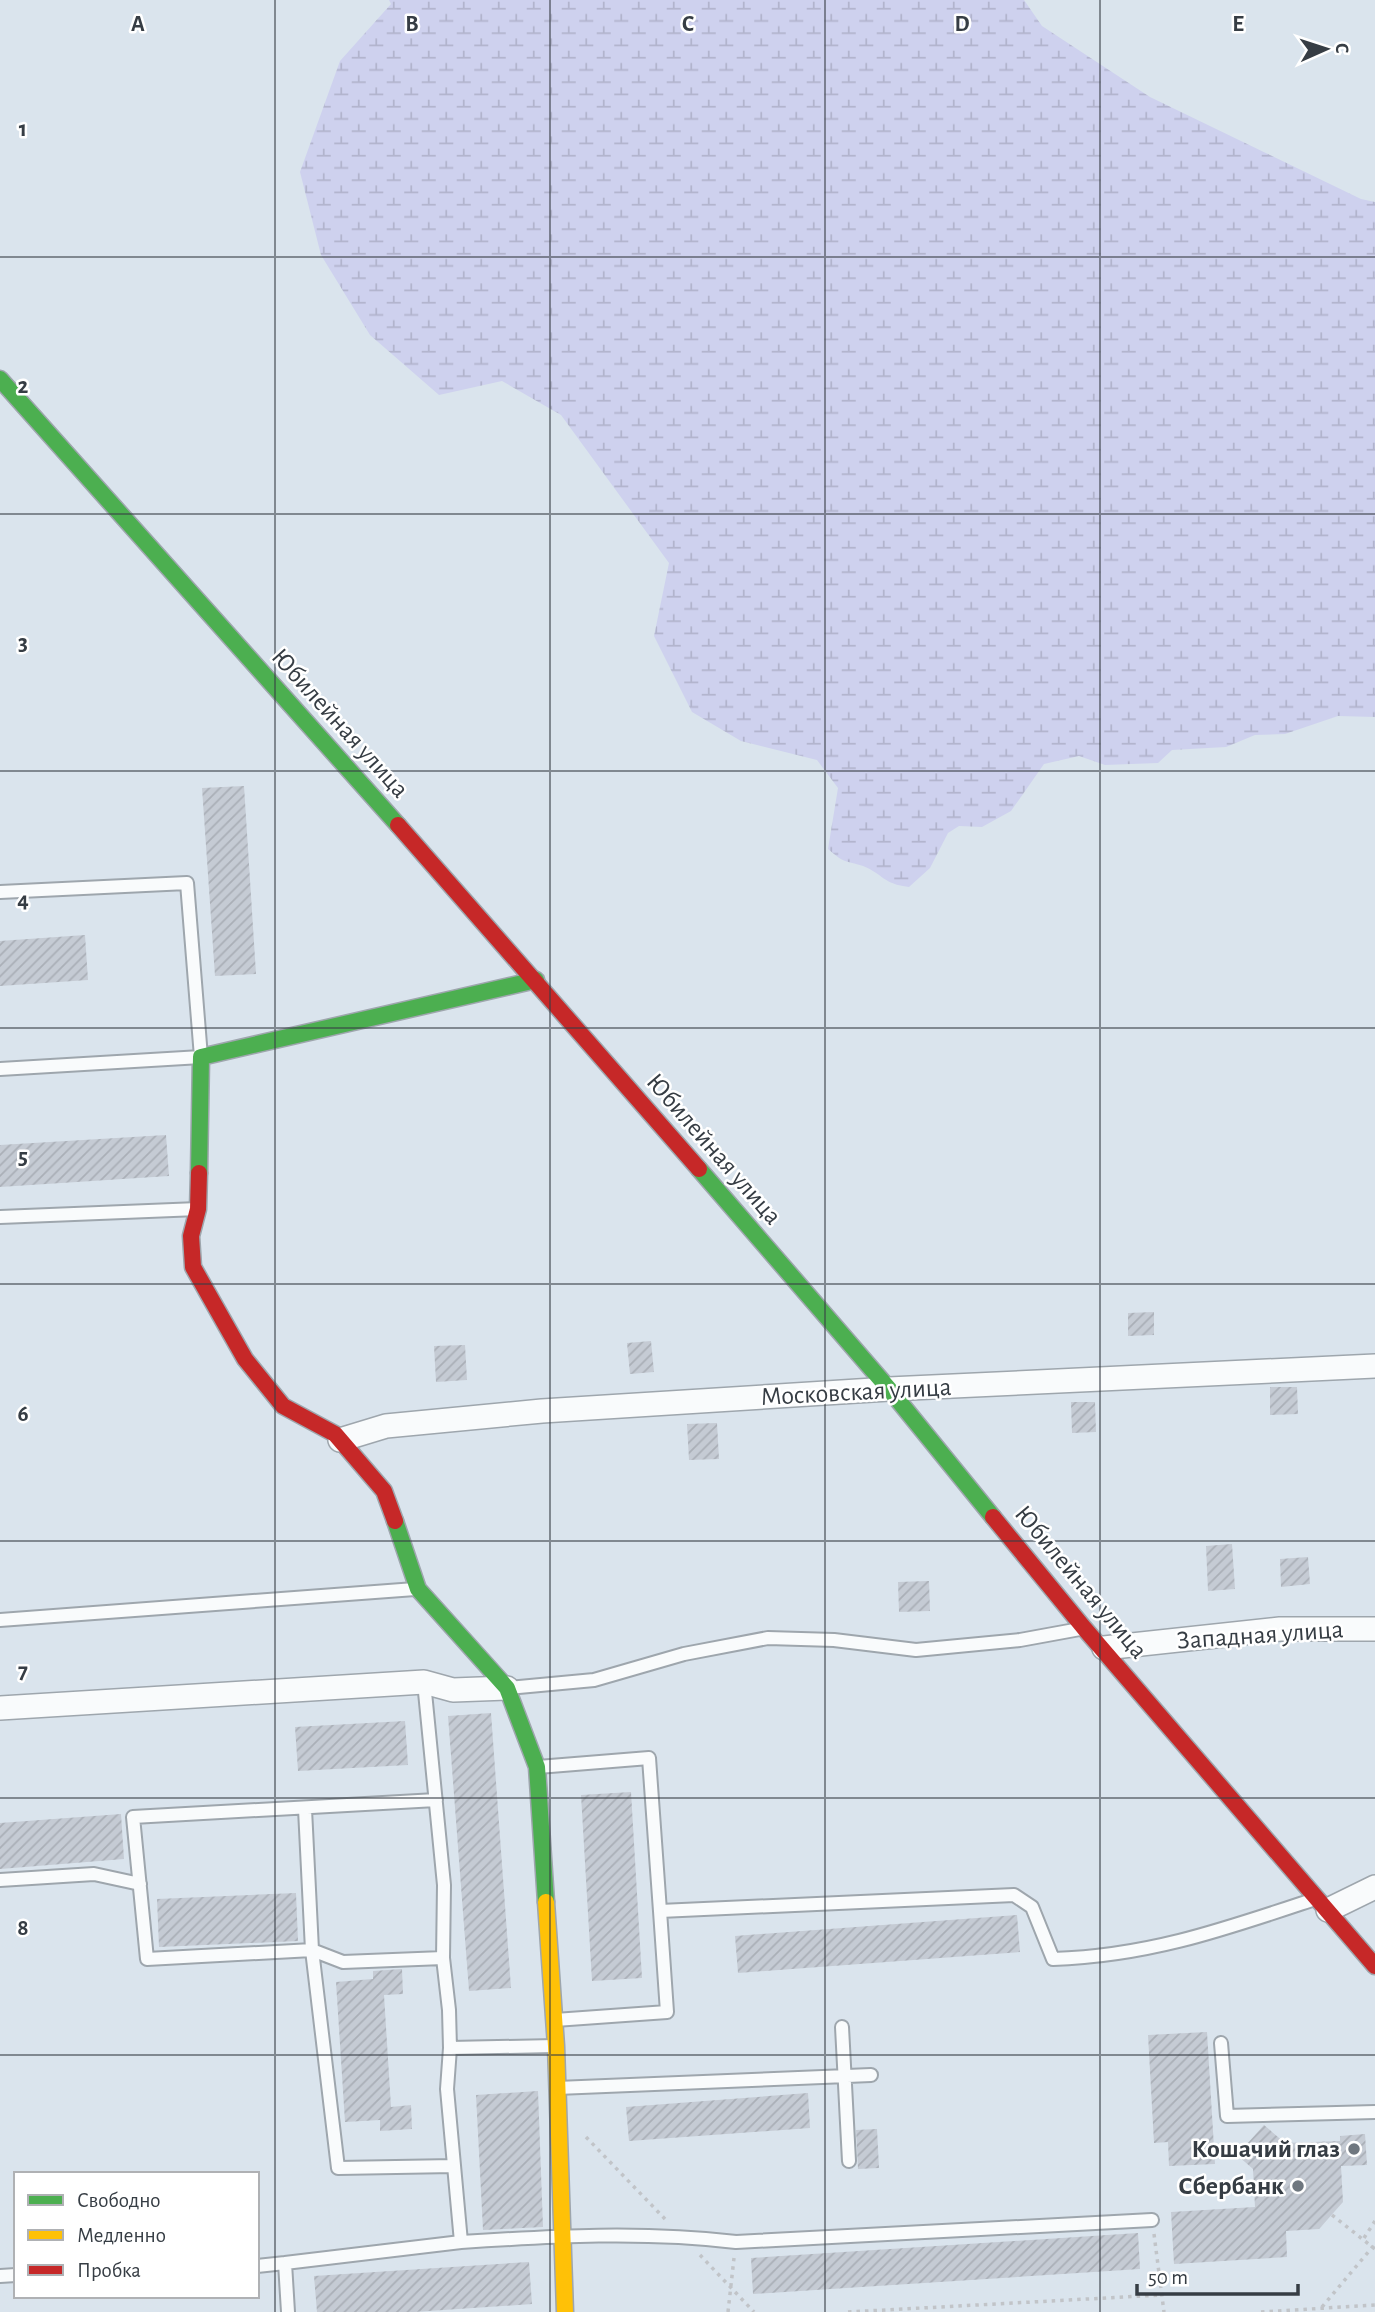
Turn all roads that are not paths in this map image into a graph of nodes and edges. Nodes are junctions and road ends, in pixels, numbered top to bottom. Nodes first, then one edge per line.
1 (0, 379) edge
2 (0, 892) edge
3 (536, 980) junction
4 (201, 1057) junction
5 (0, 1069) edge
6 (198, 1209) junction
7 (0, 1217) edge
8 (1375, 1366) edge
9 (889, 1389) junction
10 (340, 1440) junction
11 (418, 1589) junction
12 (0, 1620) edge
13 (1084, 1628) junction
14 (1375, 1629) edge
15 (1104, 1648) junction
16 (424, 1682) junction
17 (507, 1688) junction
18 (0, 1708) edge
19 (537, 1767) junction
20 (436, 1800) junction
21 (305, 1809) junction
22 (0, 1880) edge
23 (140, 1884) junction
24 (1375, 1887) edge
25 (1322, 1904) junction
26 (660, 1911) junction
27 (312, 1950) junction
28 (443, 1958) junction
29 (1375, 1966) edge
30 (554, 2020) junction
31 (842, 2027) dead end
32 (1221, 2043) dead end
33 (556, 2046) junction
34 (450, 2048) junction
35 (871, 2075) dead end
36 (844, 2078) junction
37 (557, 2088) junction
38 (1375, 2112) edge
39 (849, 2161) dead end
40 (454, 2166) junction
41 (1152, 2220) road end
42 (561, 2235) junction
43 (461, 2242) junction
44 (285, 2263) junction
45 (259, 2266) edge
46 (288, 2312) edge
47 (565, 2312) edge

1 - 3 main road, Юбилейная улица
2 - 4 lane
3 - 4 main road
3 - 9 main road, Юбилейная улица
4 - 5 lane
4 - 6 main road
6 - 7 lane
6 - 10 main road
8 - 9 street, Московская улица
9 - 10 street, Московская улица
9 - 13 main road, Юбилейная улица
10 - 11 main road
11 - 12 lane
11 - 17 main road
13 - 15 main road, Юбилейная улица
13 - 17 lane
14 - 15 street, Западная улица
15 - 25 main road, Юбилейная улица
16 - 17 street
16 - 18 street
16 - 20 lane
17 - 19 main road
19 - 26 lane
19 - 30 main road
20 - 21 lane
20 - 28 lane
21 - 23 lane
21 - 27 lane
22 - 23 lane
23 - 27 lane
24 - 25 street
25 - 26 lane
25 - 29 main road, Юбилейная улица
26 - 30 lane
27 - 28 lane
27 - 40 lane
28 - 34 lane
30 - 33 main road
31 - 36 lane
32 - 38 lane
33 - 34 lane
33 - 37 main road
34 - 40 lane
35 - 36 lane
36 - 37 lane
36 - 39 lane
37 - 42 main road
40 - 43 lane
41 - 42 lane
42 - 43 lane
42 - 47 main road
43 - 44 lane
44 - 45 lane
44 - 46 lane

